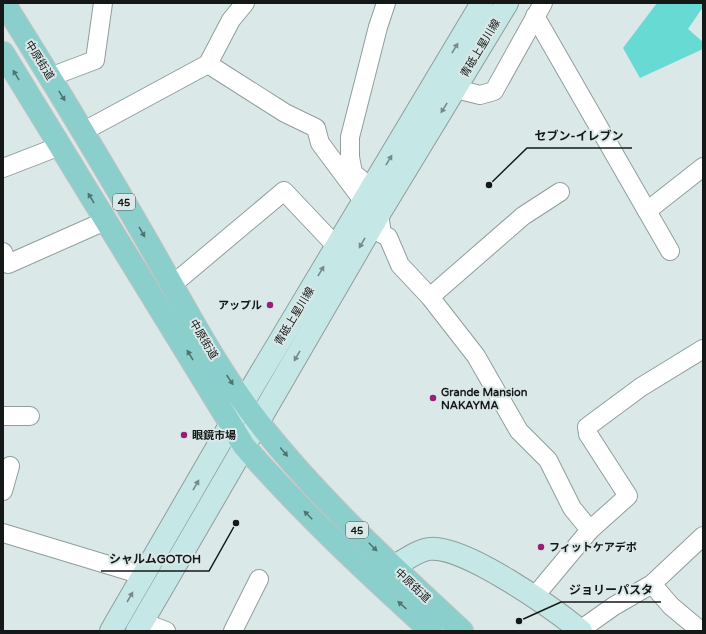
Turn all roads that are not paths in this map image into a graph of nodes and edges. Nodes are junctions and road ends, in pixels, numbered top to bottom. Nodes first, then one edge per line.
1 (4, 3) edge
2 (103, 3) edge
3 (245, 3) edge
4 (386, 3) edge
5 (482, 3) edge
6 (507, 3) edge
7 (539, 10) edge
8 (3, 53) edge
9 (208, 64) junction
10 (50, 77) junction
11 (456, 89) junction
12 (84, 131) junction
13 (60, 146) junction
14 (703, 167) edge
15 (3, 168) edge
16 (560, 192) dead end
17 (372, 201) junction
18 (647, 210) junction
19 (105, 221) junction
20 (336, 246) junction
21 (670, 251) dead end
22 (3, 252) edge
23 (172, 285) junction
24 (430, 297) junction
25 (703, 349) edge
26 (244, 401) junction
27 (3, 416) edge
28 (30, 416) dead end
29 (259, 422) junction
30 (230, 426) junction
31 (244, 446) junction
32 (10, 466) dead end
33 (3, 491) edge
34 (590, 530) junction
35 (3, 533) edge
36 (703, 536) edge
37 (393, 567) junction
38 (142, 577) junction
39 (259, 579) dead end
40 (652, 584) junction
41 (534, 597) junction
42 (140, 627) edge
43 (111, 631) edge
44 (166, 631) edge
45 (234, 631) edge
46 (431, 631) edge
47 (462, 631) edge
48 (581, 631) edge
49 (701, 631) edge

1 - 10 main road, 中原街道 / 45
2 - 10 street
3 - 9 street
4 - 17 street
17 -> 5 main road, 青砥上星川線
6 - 11 main road, 青砥上星川線
7 - 11 street
7 - 18 street
13 -> 8 main road, 中原街道 / 45
9 - 12 street
9 - 17 street
10 -> 12 main road, 中原街道 / 45
11 -> 17 main road, 青砥上星川線
12 -> 23 main road, 中原街道 / 45
13 - 15 street
19 -> 13 main road, 中原街道 / 45
14 - 18 street
16 - 24 street
17 - 20 main road, 青砥上星川線
17 - 24 street
17 -> 29 main road, 青砥上星川線
18 - 21 street
19 - 22 street
30 -> 19 main road, 中原街道 / 45
20 - 23 street
26 -> 20 main road, 青砥上星川線
23 -> 26 main road, 中原街道 / 45
24 - 34 street
25 - 34 street
26 - 29 main road, 中原街道 / 45
26 - 30 main road, 青砥上星川線
27 - 28 street
29 - 31 main road, 青砥上星川線
29 -> 37 main road, 中原街道 / 45
30 - 31 main road, 中原街道 / 45
38 -> 30 main road, 青砥上星川線
31 - 42 main road, 青砥上星川線
46 -> 31 main road, 中原街道 / 45
32 - 33 street
34 - 41 street
35 - 38 street
36 - 40 street
37 - 41 main road
37 - 47 main road, 中原街道 / 45
43 -> 38 main road, 青砥上星川線
39 - 45 street
40 - 48 street
40 - 49 street
41 - 48 main road
42 - 44 street

